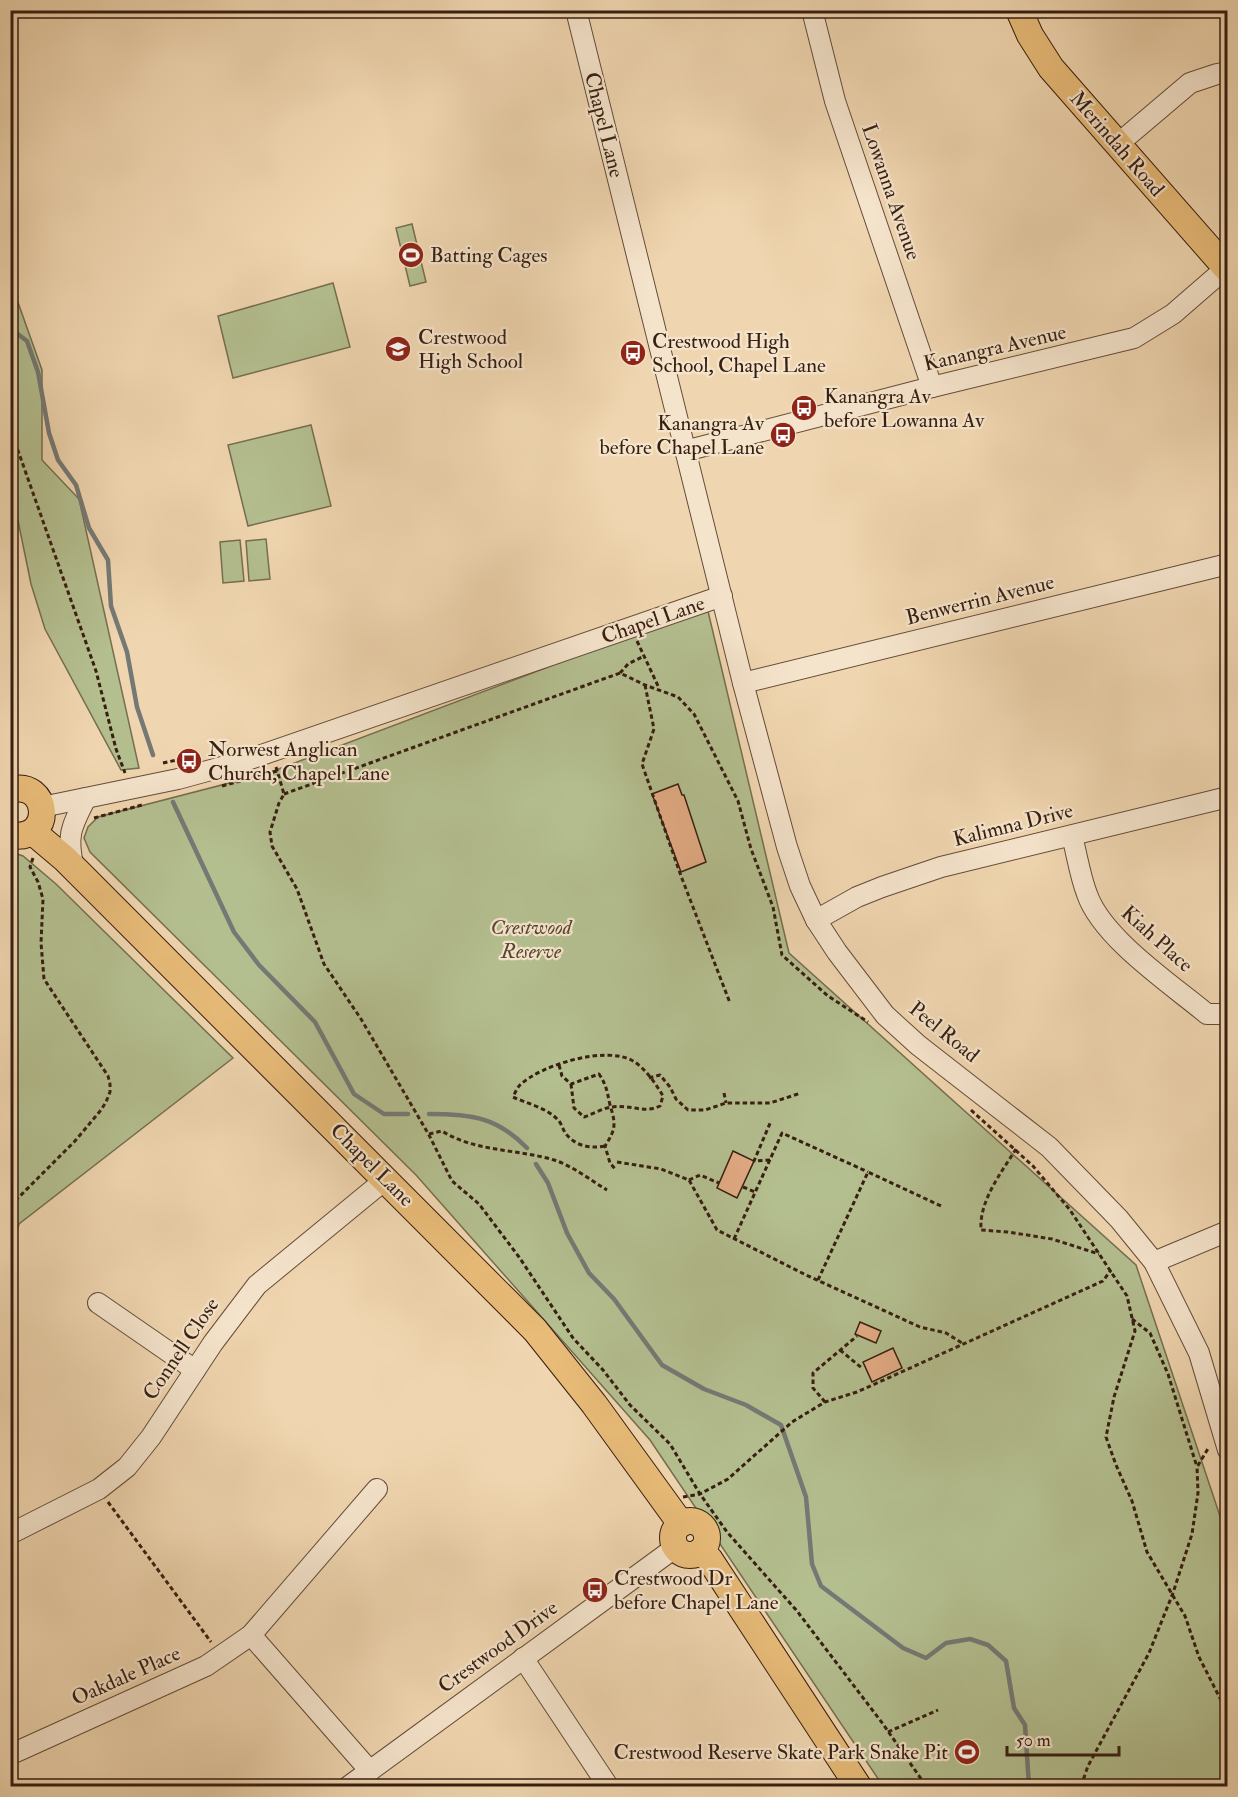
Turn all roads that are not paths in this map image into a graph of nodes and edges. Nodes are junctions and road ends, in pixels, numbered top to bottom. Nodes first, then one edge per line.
1 (576, 10) edge
2 (812, 10) edge
3 (1019, 10) edge
4 (1227, 72) edge
5 (1118, 144) junction
6 (1227, 269) edge
7 (932, 387) junction
8 (685, 451) junction
9 (1227, 564) edge
10 (722, 596) junction
11 (743, 683) junction
12 (10, 790) edge
13 (1227, 797) edge
14 (86, 798) junction
15 (42, 807) junction
16 (29, 836) edge
17 (1072, 836) junction
18 (74, 869) junction
19 (816, 920) junction
20 (1227, 1014) edge
21 (386, 1179) junction
22 (1227, 1231) edge
23 (1154, 1262) junction
24 (98, 1304) dead end
25 (195, 1370) junction
26 (1226, 1446) edge
27 (378, 1489) dead end
28 (681, 1532) junction
29 (10, 1534) edge
30 (251, 1635) junction
31 (523, 1659) junction
32 (16, 1752) dead end
33 (370, 1771) junction
34 (349, 1786) edge
35 (608, 1786) edge
36 (858, 1786) edge

1 - 8 street, Chapel Lane
2 - 7 street, Lowanna Avenue
3 - 5 main road, Merindah Road
4 - 5 street
5 - 6 main road, Merindah Road
6 - 7 street, Kanangra Avenue
7 - 8 street, Kanangra Avenue
8 - 10 street, Chapel Lane
9 - 11 street, Benwerrin Avenue
10 - 11 street, Peel Road
10 - 14 street, Chapel Lane
11 - 19 street, Peel Road
12 - 15 main road
13 - 17 street, Kalimna Drive
14 - 15 street, Chapel Lane
14 - 18 street
15 - 16 main road
16 - 18 main road, Chapel Lane
17 - 19 street, Kalimna Drive
17 - 20 street, Kiah Place
18 - 21 main road, Chapel Lane
19 - 23 street, Peel Road
21 - 25 street, Connell Close
21 - 28 main road, Chapel Lane
22 - 23 street
23 - 26 street, Peel Road
24 - 25 street
25 - 29 street, Connell Close
27 - 30 street, Oakdale Place
28 - 31 street, Crestwood Drive
28 - 36 main road, Chapel Lane
30 - 32 street, Oakdale Place
30 - 33 street
31 - 33 street, Crestwood Drive
31 - 35 street
33 - 34 street, Crestwood Drive

